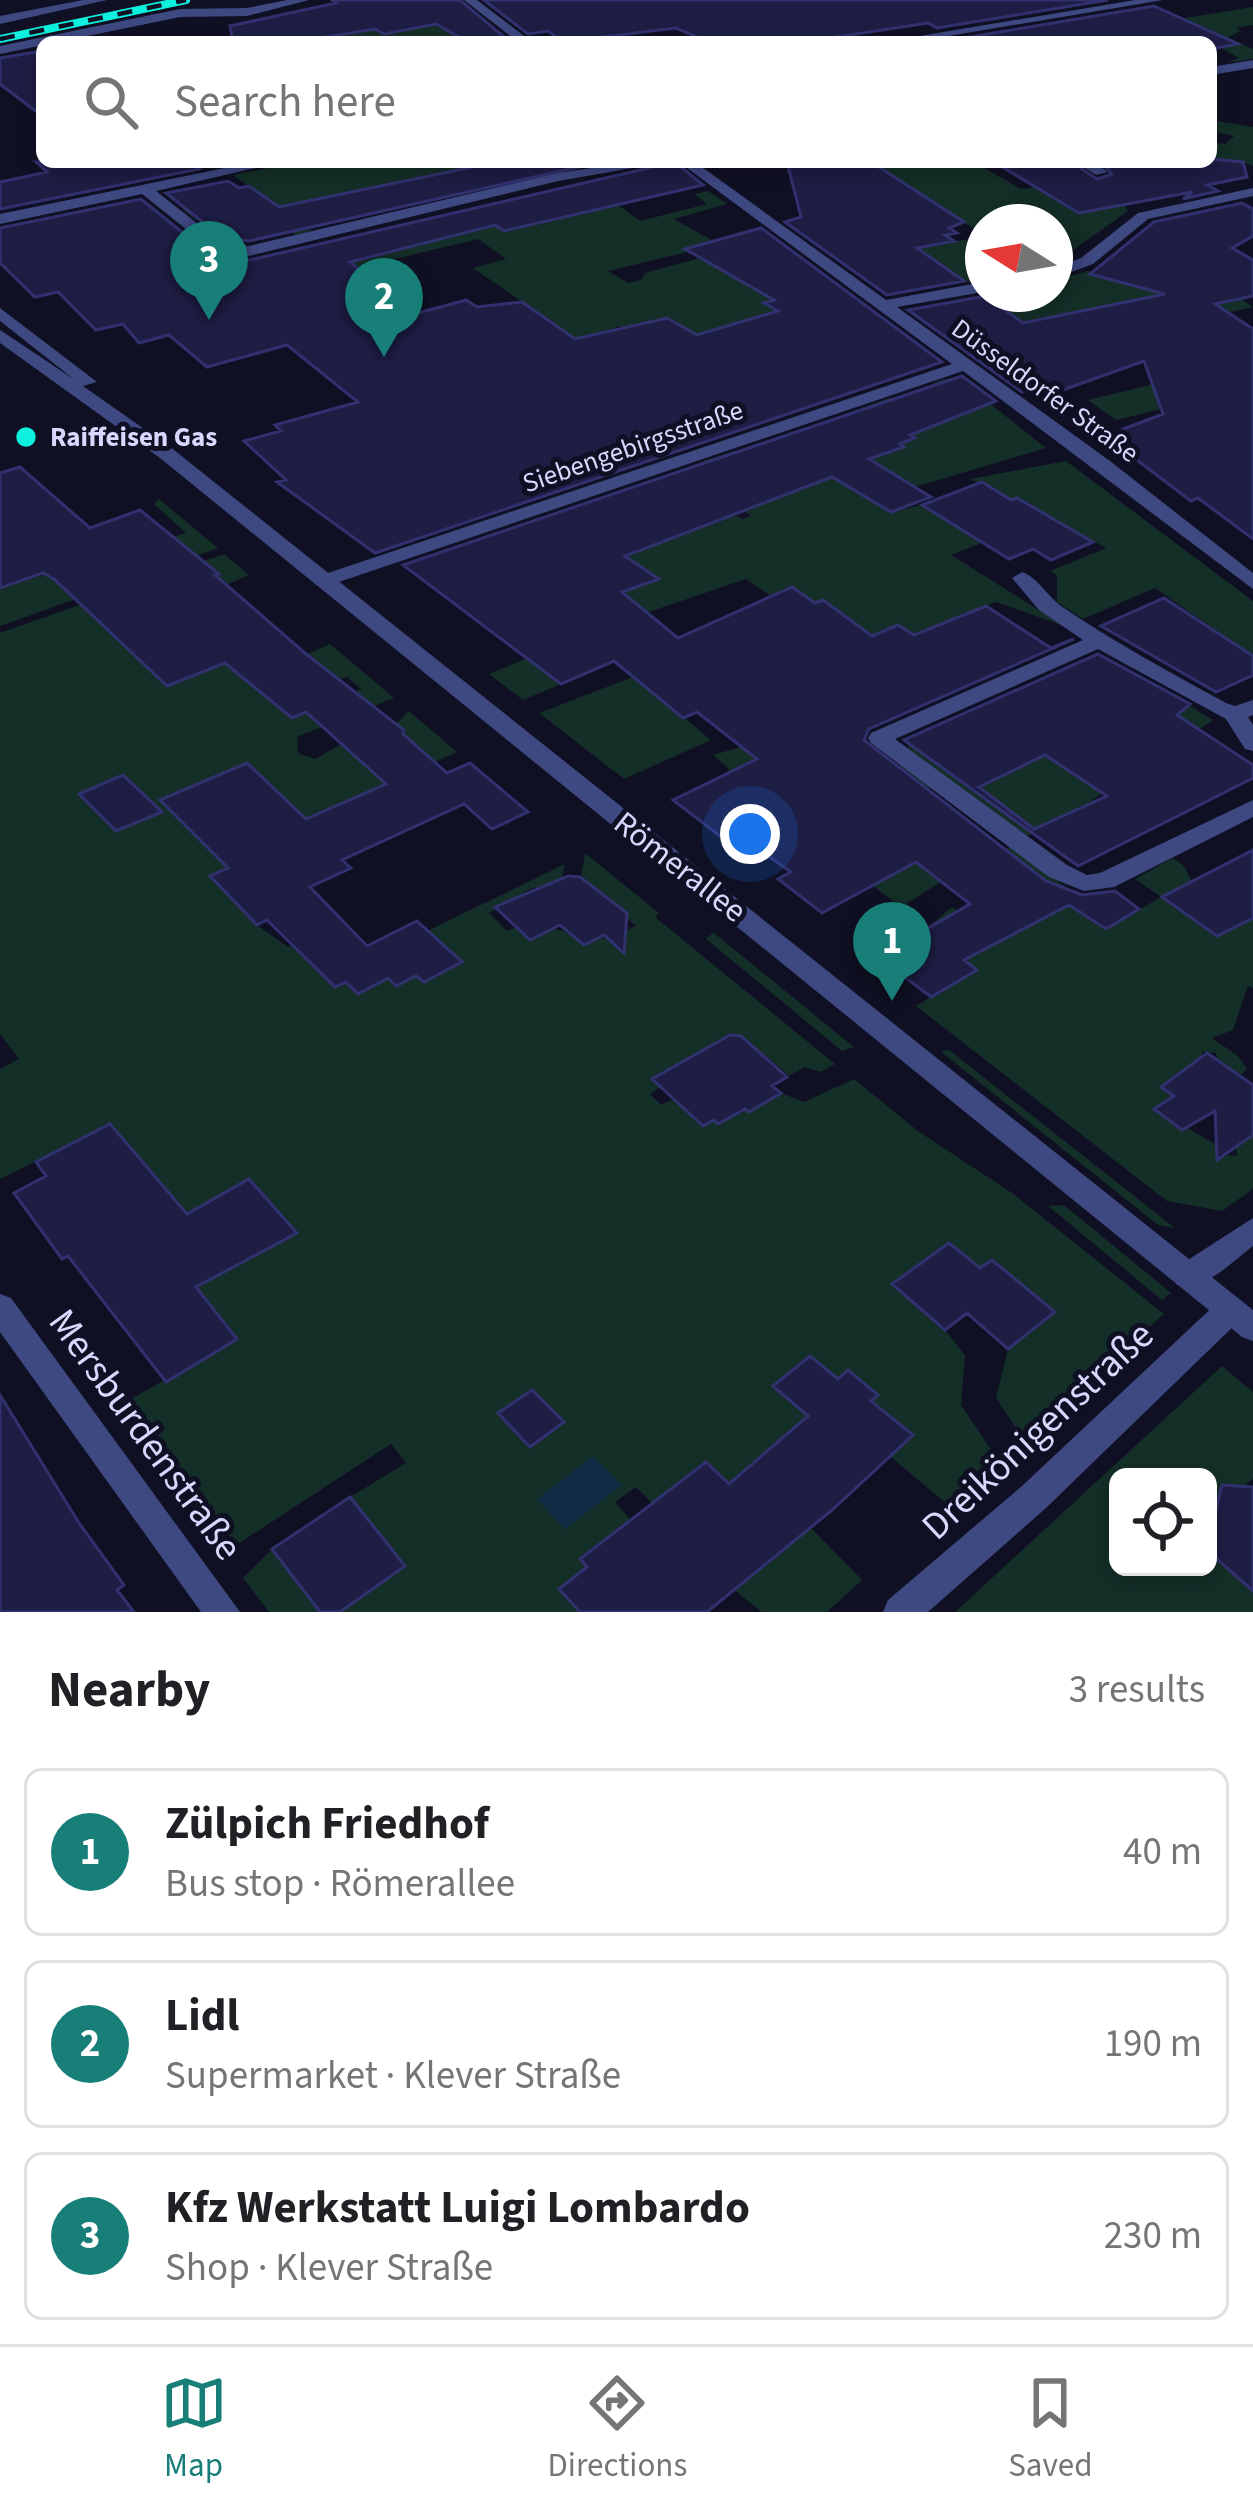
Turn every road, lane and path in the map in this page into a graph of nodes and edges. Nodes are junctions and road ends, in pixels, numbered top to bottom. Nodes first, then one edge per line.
1 (101, 0) edge
2 (303, 0) edge
3 (470, 0) edge
4 (1156, 0) edge
5 (0, 20) edge
6 (68, 36) edge
7 (518, 36) edge
8 (928, 36) edge
9 (36, 43) edge
10 (0, 50) edge
11 (1253, 64) edge
12 (1217, 70) edge
13 (242, 168) edge
14 (619, 168) edge
15 (693, 168) edge
16 (1094, 168) edge
17 (1101, 172) dead end
18 (142, 187) junction
19 (1253, 192) edge
20 (0, 219) edge
21 (1073, 266) edge
22 (965, 289) edge
23 (883, 304) junction
24 (0, 313) edge
25 (0, 335) edge
26 (962, 366) junction
27 (106, 408) junction
28 (1022, 578) dead end
29 (322, 581) junction
30 (1253, 584) edge
31 (1099, 641) junction
32 (1244, 710) edge
33 (1253, 744) edge
34 (1253, 807) edge
35 (1253, 1230) edge
36 (1188, 1276) junction
37 (0, 1307) edge
38 (1242, 1319) edge
39 (222, 1612) edge
40 (901, 1612) edge

1 - 5 street
2 - 6 street
3 - 7 street
4 - 8 street
9 - 10 street
11 - 12 street
13 - 18 street
14 - 18 street
15 - 23 street, Düsseldorfer Straße
16 - 17 street
18 - 20 street
19 - 21 street
22 - 23 street
23 - 26 street, Düsseldorfer Straße
24 - 27 street, Römerallee
25 - 27 street, Römerallee
26 - 29 street, Siebengebirgsstraße
26 - 30 street, Düsseldorfer Straße
27 - 29 street, Römerallee
28 - 31 street
29 - 36 street, Römerallee
31 - 32 street
31 - 34 street
32 - 33 street
35 - 36 street
36 - 38 street, Römerallee
37 - 39 street, Mersburdenstraße
38 - 40 street, Dreikönigenstraße

